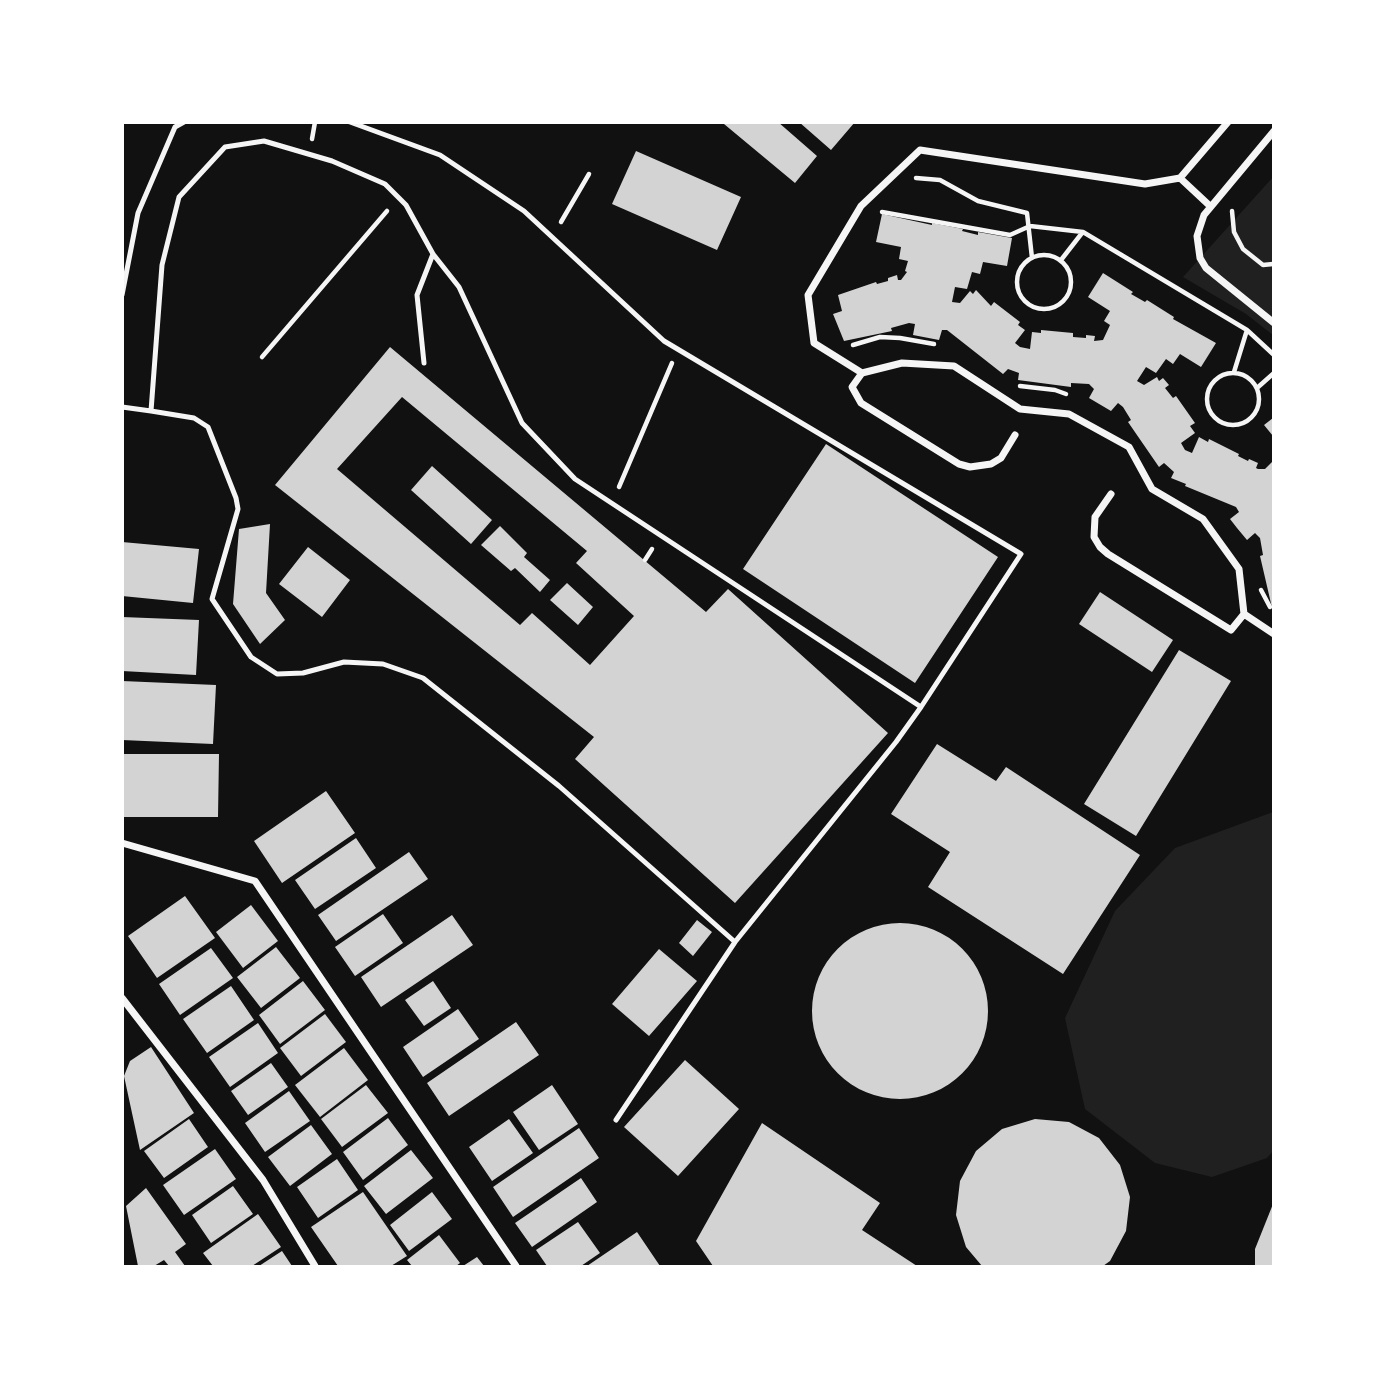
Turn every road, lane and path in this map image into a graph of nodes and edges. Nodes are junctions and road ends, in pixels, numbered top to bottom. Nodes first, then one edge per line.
1 (184, 122) edge
2 (350, 122) edge
3 (1228, 122) edge
4 (1273, 131) edge
5 (894, 175) junction
6 (1180, 178) junction
7 (1238, 201) dead end
8 (1210, 206) junction
9 (876, 222) dead end
10 (1030, 226) junction
11 (1083, 233) junction
12 (362, 241) dead end
13 (433, 254) junction
14 (1032, 258) junction
15 (1061, 260) junction
16 (1273, 264) edge
17 (122, 295) edge
18 (1273, 323) edge
19 (1247, 330) junction
20 (1273, 355) edge
21 (262, 357) dead end
22 (424, 363) dead end
23 (1234, 372) junction
24 (862, 373) junction
25 (1273, 373) edge
26 (1257, 388) junction
27 (122, 407) edge
28 (151, 411) junction
29 (1015, 435) dead end
30 (1111, 494) dead end
31 (1244, 614) junction
32 (1273, 634) edge
33 (921, 707) junction
34 (122, 843) edge
35 (735, 942) junction
36 (122, 998) edge
37 (617, 1119) dead end
38 (315, 1266) edge
39 (516, 1266) edge

1 - 17 lane
2 - 33 lane
3 - 6 street
4 - 8 street
5 - 6 street
5 - 10 path
5 - 24 street
6 - 8 street
7 - 16 path
8 - 18 street
9 - 10 path
10 - 11 path
10 - 14 path
11 - 15 path
11 - 19 path
12 - 21 path
13 - 22 lane
13 - 28 lane
13 - 33 lane
14 - 15 path
14 - 15 path
19 - 20 path
19 - 23 path
23 - 26 path
23 - 26 path
24 - 29 street
24 - 31 street
25 - 26 path
27 - 28 lane
28 - 35 lane
30 - 31 street
31 - 32 street
33 - 35 lane
34 - 39 street
35 - 37 lane
36 - 38 street

